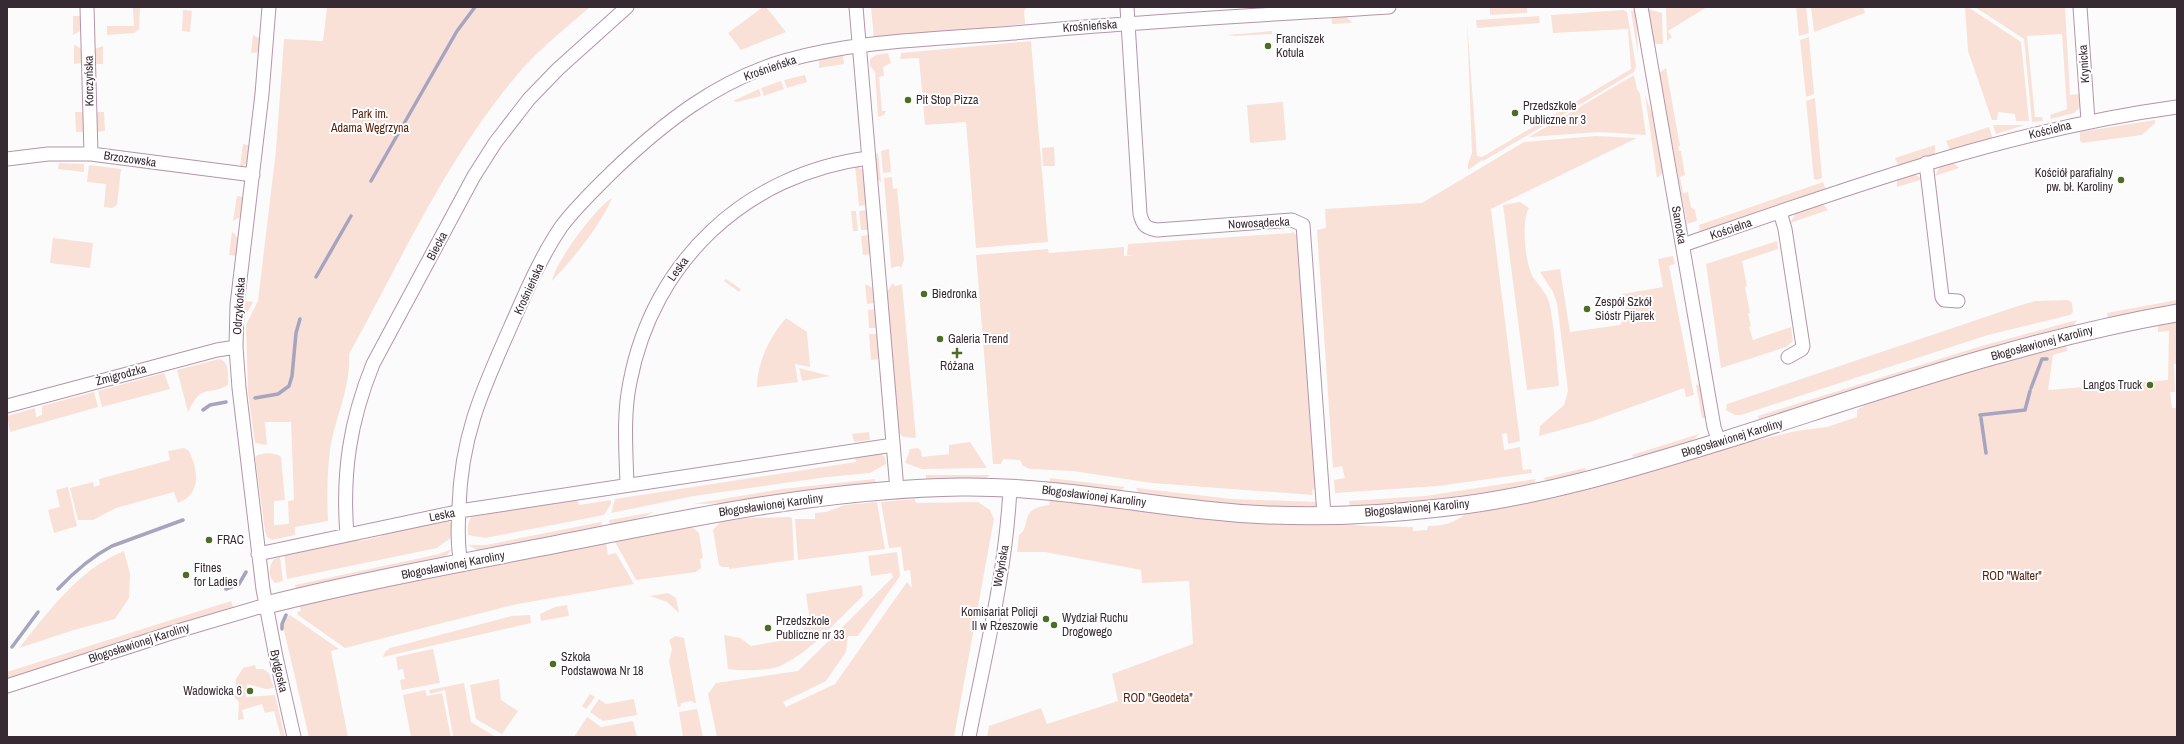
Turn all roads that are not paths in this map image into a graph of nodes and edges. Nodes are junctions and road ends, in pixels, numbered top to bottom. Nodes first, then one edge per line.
1 (87, 7) edge
2 (269, 7) edge
3 (627, 7) edge
4 (856, 7) edge
5 (1127, 7) edge
6 (1389, 7) edge
7 (1641, 7) edge
8 (2080, 7) edge
9 (1128, 24) junction
10 (859, 46) junction
11 (2177, 107) edge
12 (2088, 121) junction
13 (91, 154) junction
14 (868, 158) junction
15 (7, 159) edge
16 (1926, 163) junction
17 (253, 175) junction
18 (1780, 212) junction
19 (1683, 245) junction
20 (1958, 302) dead end
21 (2177, 313) edge
22 (236, 347) junction
23 (1788, 357) dead end
24 (7, 406) edge
25 (1719, 442) junction
26 (893, 445) junction
27 (627, 484) junction
28 (1010, 488) junction
29 (897, 490) junction
30 (458, 511) junction
31 (1324, 515) junction
32 (347, 534) junction
33 (258, 554) junction
34 (461, 563) junction
35 (266, 605) junction
36 (7, 686) edge
37 (294, 737) edge
38 (969, 737) edge

1 - 13 street, Korczyńska
2 - 17 street, Odrzykońska
3 - 32 street, Biecka
4 - 10 street
5 - 9 street, Nowosądecka
6 - 9 street, Krośnieńska
7 - 19 street, Sanocka
8 - 12 street, Krynicka
9 - 10 street, Krośnieńska
9 - 31 street, Nowosądecka
10 - 14 street
10 - 30 street, Krośnieńska
11 - 12 street, Kościelna
12 - 16 street, Kościelna
13 - 15 street, Brzozowska
13 - 17 street, Brzozowska
14 - 26 street
14 - 27 street, Leska
16 - 18 street, Kościelna
16 - 20 street
17 - 22 street, Odrzykońska
18 - 19 street, Kościelna
18 - 23 street
19 - 25 street, Sanocka
21 - 25 street, Błogosławionej Karoliny
22 - 24 street, Żmigrodzka
22 - 33 street, Odrzykońska
25 - 31 street, Błogosławionej Karoliny
26 - 27 street, Leska
26 - 29 street
27 - 30 street, Leska
28 - 29 street, Błogosławionej Karoliny
28 - 31 street, Błogosławionej Karoliny
28 - 38 street, Wołyńska
29 - 34 street, Błogosławionej Karoliny
30 - 32 street, Leska
30 - 34 street, Krośnieńska
32 - 33 street, Leska
33 - 35 street, Odrzykońska
34 - 35 street, Błogosławionej Karoliny
35 - 36 street, Błogosławionej Karoliny
35 - 37 street, Bydgoska

